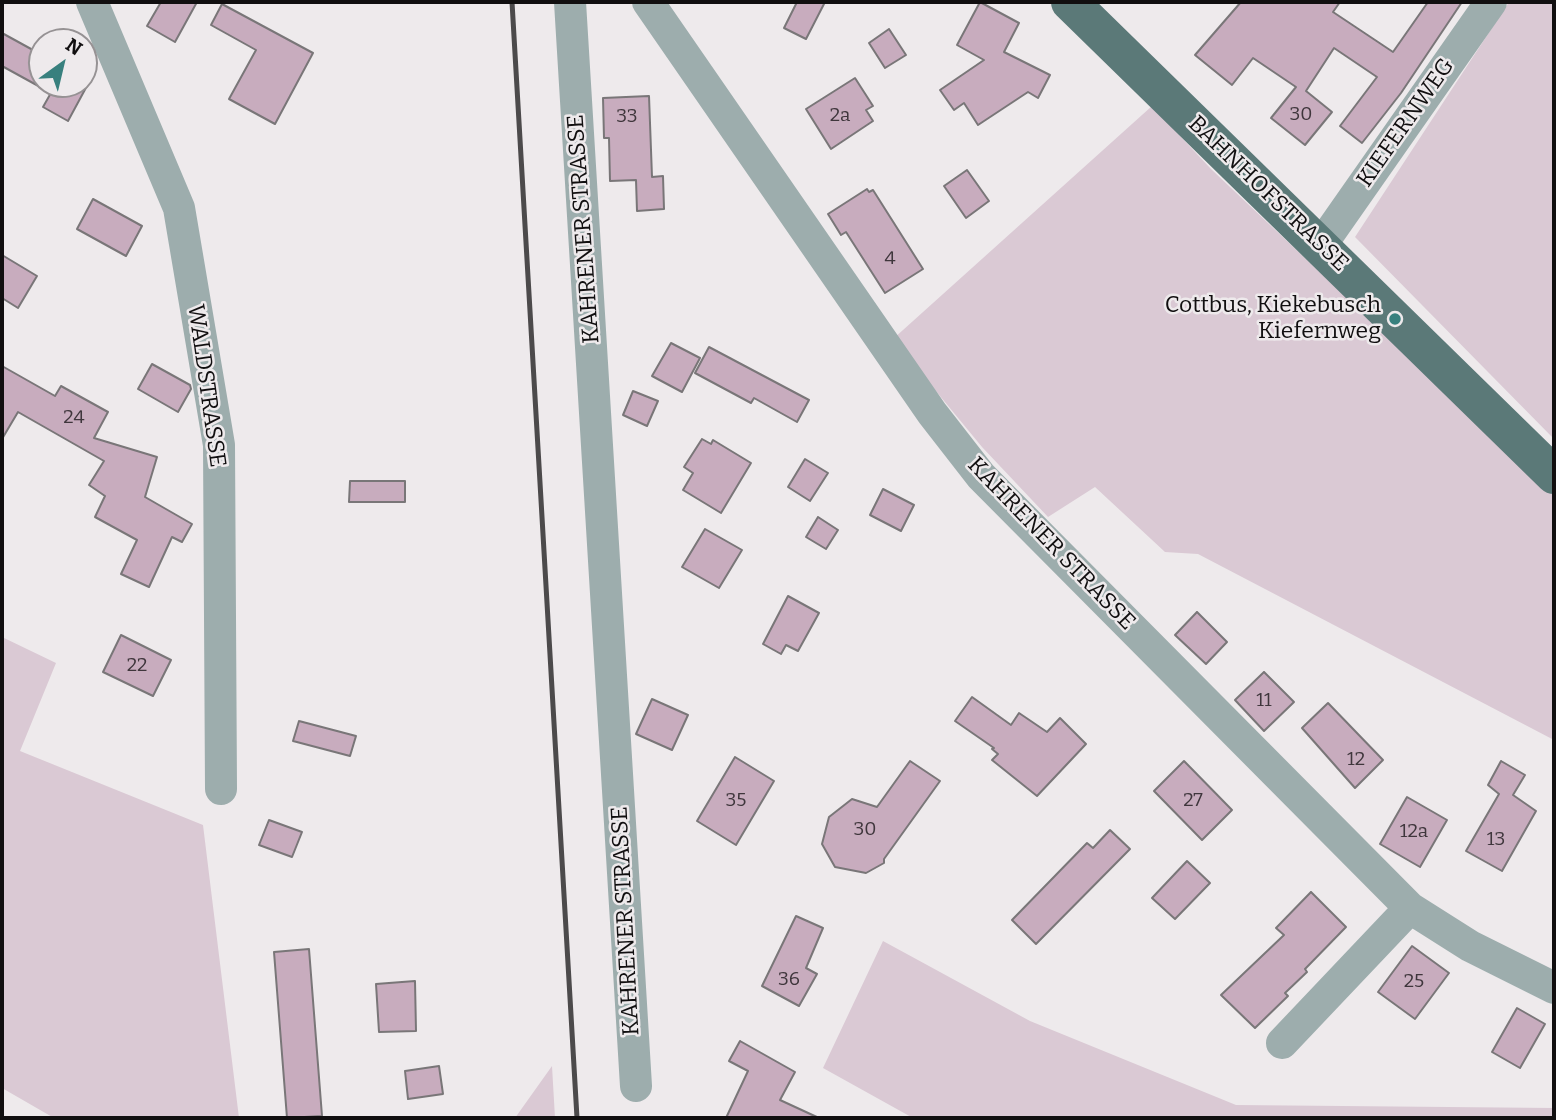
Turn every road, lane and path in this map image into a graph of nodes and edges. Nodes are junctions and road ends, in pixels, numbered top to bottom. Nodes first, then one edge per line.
1 (92, 2) edge
2 (570, 2) edge
3 (648, 2) edge
4 (1070, 2) edge
5 (1491, 2) edge
6 (1321, 245) junction
7 (1554, 475) edge
8 (221, 789) dead end
9 (1410, 908) junction
10 (1554, 988) edge
11 (1282, 1042) dead end
12 (636, 1086) dead end

1 - 8 street, WALDSTRASSE
2 - 12 street, KAHRENER STRASSE
3 - 9 street, KAHRENER STRASSE
4 - 6 main road, BAHNHOFSTRASSE
5 - 6 street, KIEFERNWEG
6 - 7 main road, BAHNHOFSTRASSE
9 - 10 street, KAHRENER STRASSE
9 - 11 street

